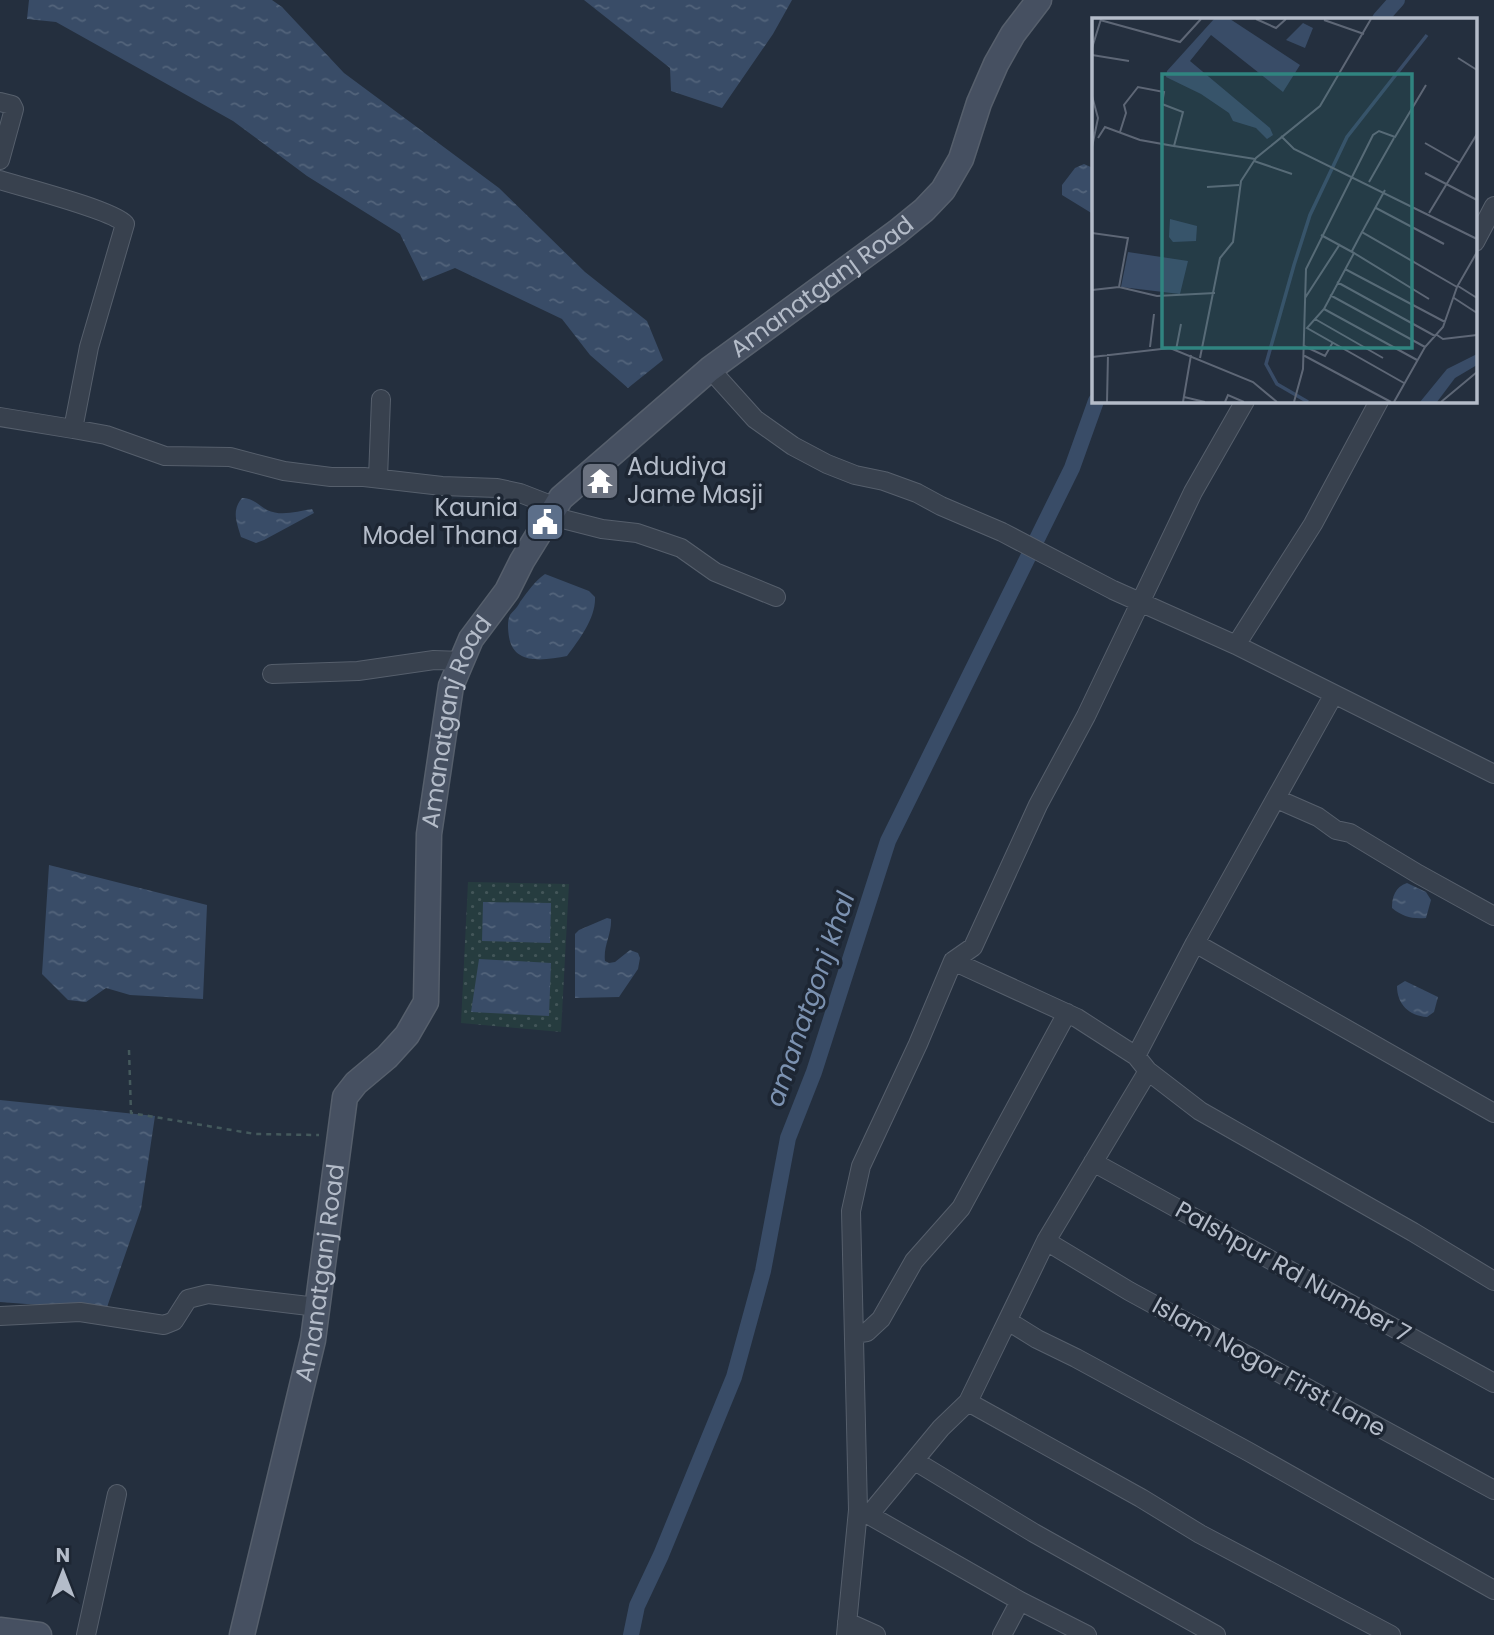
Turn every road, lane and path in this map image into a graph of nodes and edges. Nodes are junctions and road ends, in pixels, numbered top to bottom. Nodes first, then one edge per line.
1 (1039, 0) edge
2 (0, 102) edge
3 (0, 160) edge
4 (0, 180) edge
5 (1494, 206) edge
6 (1476, 240) edge
7 (710, 369) junction
8 (381, 399) dead end
9 (1244, 402) edge
10 (1378, 402) edge
11 (0, 417) edge
12 (73, 429) junction
13 (378, 478) junction
14 (554, 512) junction
15 (776, 597) dead end
16 (1141, 604) junction
17 (1236, 645) junction
18 (463, 661) junction
19 (272, 674) dead end
20 (1334, 694) junction
21 (1494, 774) edge
22 (1277, 799) junction
23 (1494, 916) edge
24 (1195, 943) junction
25 (953, 961) junction
26 (1067, 1013) junction
27 (129, 1051) dead end
28 (1136, 1056) junction
29 (1147, 1071) junction
30 (1494, 1113) edge
31 (340, 1136) junction
32 (1093, 1161) junction
33 (1046, 1241) junction
34 (1494, 1281) edge
35 (317, 1307) junction
36 (0, 1316) edge
37 (1008, 1321) junction
38 (854, 1334) junction
39 (1494, 1383) edge
40 (968, 1402) junction
41 (915, 1461) junction
42 (1494, 1490) edge
43 (117, 1494) dead end
44 (864, 1512) junction
45 (1494, 1590) edge
46 (1020, 1601) junction
47 (847, 1628) edge
48 (0, 1630) edge
49 (39, 1635) edge
50 (86, 1635) edge
51 (242, 1635) edge
52 (876, 1635) edge
53 (1002, 1635) edge
54 (1087, 1635) edge
55 (1216, 1635) edge
56 (1391, 1635) edge

1 - 7 main road, Amanatganj Road
2 - 3 street
4 - 12 street
5 - 6 street
7 - 14 main road, Amanatganj Road
7 - 16 street
8 - 13 street
9 - 16 street
10 - 17 street
11 - 12 street
12 - 13 street
13 - 14 street
14 - 15 street
14 - 18 main road, Amanatganj Road
16 - 17 street
16 - 25 street
17 - 20 street
18 - 19 street
18 - 31 main road, Amanatganj Road
20 - 21 street
20 - 22 street
22 - 23 street
22 - 24 street
24 - 28 street
24 - 30 street
25 - 26 street
25 - 38 street
26 - 28 street
26 - 38 street
27 - 31 path
28 - 29 street
29 - 32 street
29 - 34 street
31 - 35 main road, Amanatganj Road
32 - 33 street
32 - 39 street, Palshpur Rd Number 7
33 - 37 street
33 - 42 street, Islam Nogor First Lane
35 - 36 street
35 - 51 main road, Amanatganj Road
37 - 40 street
37 - 45 street
38 - 44 street
40 - 41 street
40 - 56 street
41 - 44 street
41 - 55 street
43 - 50 street
44 - 46 street
44 - 47 street
46 - 53 street
46 - 54 street
47 - 52 street
48 - 49 main road

